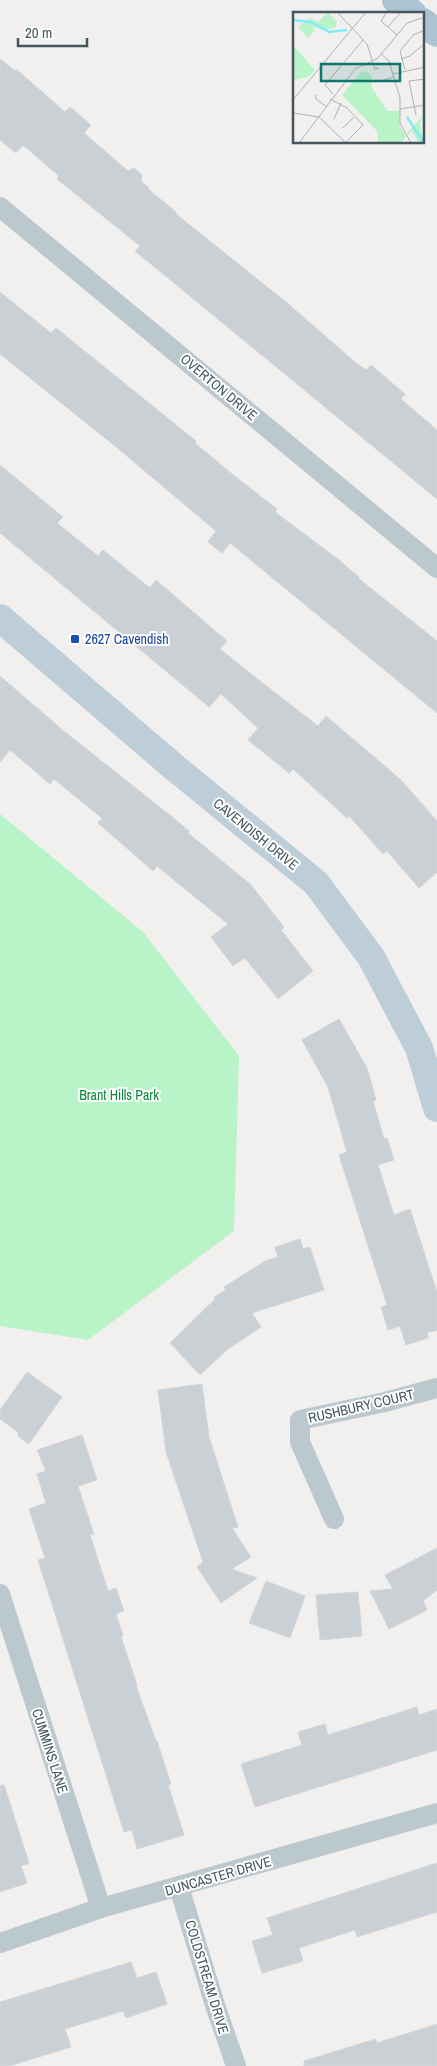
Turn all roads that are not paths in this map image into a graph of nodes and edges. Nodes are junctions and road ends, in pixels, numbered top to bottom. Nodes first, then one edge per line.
1 (396, 0) edge
2 (411, 12) edge
3 (424, 23) edge
4 (437, 33) edge
5 (0, 207) edge
6 (437, 568) edge
7 (0, 618) edge
8 (432, 1075) edge
9 (437, 1108) edge
10 (437, 1388) edge
11 (334, 1519) dead end
12 (0, 1594) edge
13 (437, 1813) edge
14 (180, 1887) junction
15 (101, 1908) junction
16 (0, 1943) edge
17 (236, 2066) edge

1 - 2 main road
3 - 4 main road
5 - 6 street, OVERTON DRIVE
7 - 8 street, CAVENDISH DRIVE
8 - 9 street, CAVENDISH DRIVE
10 - 11 street, RUSHBURY COURT
12 - 15 street, CUMMINS LANE
13 - 14 street, DUNCASTER DRIVE
14 - 15 street, DUNCASTER DRIVE
14 - 17 street, COLDSTREAM DRIVE
15 - 16 street, DUNCASTER DRIVE

